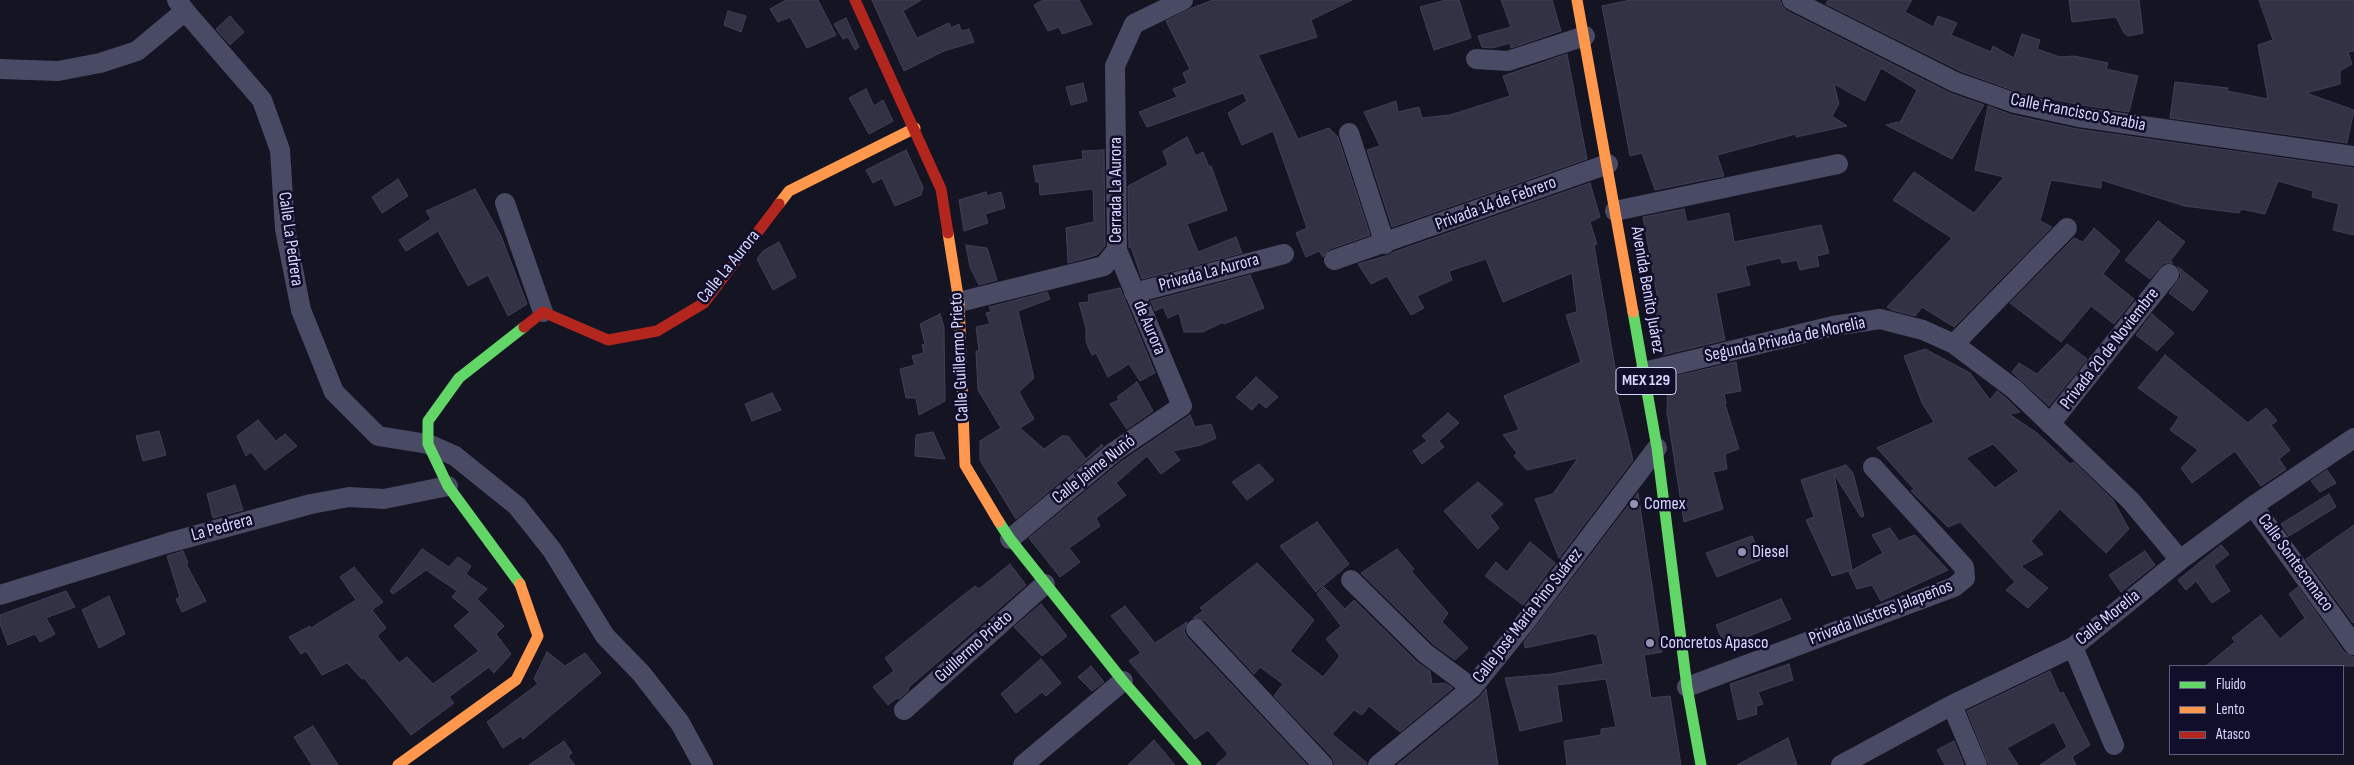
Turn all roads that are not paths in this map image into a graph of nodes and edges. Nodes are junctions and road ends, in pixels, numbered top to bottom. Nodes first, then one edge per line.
1 (855, 0) edge
2 (1183, 0) edge
3 (1580, 0) edge
4 (1792, 0) edge
5 (181, 6) edge
6 (1586, 36) junction
7 (1476, 59) dead end
8 (0, 68) edge
9 (915, 128) junction
10 (1349, 133) dead end
11 (2354, 156) edge
12 (1608, 164) junction
13 (1838, 164) dead end
14 (505, 203) dead end
15 (1615, 211) junction
16 (2067, 228) dead end
17 (1385, 244) junction
18 (1117, 250) junction
19 (1284, 254) dead end
20 (1334, 260) dead end
21 (2169, 274) dead end
22 (1134, 293) junction
23 (959, 302) junction
24 (544, 312) junction
25 (1954, 344) junction
26 (1644, 372) junction
27 (1182, 406) joint
28 (2050, 424) junction
29 (2354, 438) edge
30 (428, 444) junction
31 (1657, 448) junction
32 (1873, 466) dead end
33 (448, 486) junction
34 (2253, 506) junction
35 (1010, 538) junction
36 (2180, 560) junction
37 (1351, 580) dead end
38 (1045, 584) junction
39 (0, 595) edge
40 (1196, 629) dead end
41 (2354, 644) edge
42 (2073, 647) junction
43 (1123, 681) junction
44 (1687, 687) junction
45 (1472, 688) junction
46 (1952, 705) junction
47 (904, 710) dead end
48 (2114, 744) dead end
49 (398, 765) edge
50 (703, 765) edge
51 (1023, 765) edge
52 (1196, 765) edge
53 (1323, 765) edge
54 (1378, 765) edge
55 (1701, 765) edge
56 (1842, 765) edge
57 (1977, 765) edge

1 - 9 street, Calle Guillermo Prieto
2 - 18 street, Cerrada La Aurora
3 - 6 street, Avenida Benito Juárez / MEX 129
4 - 11 street, Calle Francisco Sarabia
5 - 8 street
5 - 30 street, Calle La Pedrera
6 - 7 street
6 - 12 street, Avenida Benito Juárez / MEX 129
9 - 23 street, Calle Guillermo Prieto
9 - 24 street, Calle La Aurora
10 - 17 street
12 - 15 street, Avenida Benito Juárez / MEX 129
12 - 17 street, Privada 14 de Febrero
13 - 15 street
14 - 24 street
15 - 26 street, Avenida Benito Juárez / MEX 129
16 - 25 street
17 - 20 street, Privada 14 de Febrero
18 - 22 street, de Aurora
18 - 23 street, Cerrada La Aurora
19 - 22 street, Privada La Aurora
21 - 28 street, Privada 20 de Noviembre
22 - 27 street, de Aurora
23 - 35 street, Calle Guillermo Prieto
24 - 30 street
25 - 26 street, Segunda Privada de Morelia
25 - 28 street, Segunda Privada de Morelia
26 - 31 street, Avenida Benito Juárez / MEX 129
27 - 35 street, Calle Jaime Nuñó
28 - 36 street, Segunda Privada de Morelia
29 - 34 street, Calle Morelia
30 - 33 street
30 - 50 street, Calle La Pedrera
31 - 44 street, Avenida Benito Juárez / MEX 129
31 - 45 street, Calle José María Pino Suárez
32 - 44 street, Privada Ilustres Jalapeños
33 - 39 street, La Pedrera
33 - 49 street
34 - 36 street, Calle Morelia
34 - 41 street, Calle Sontecomaco
35 - 38 street, Calle Guillermo Prieto
36 - 42 street, Calle Morelia
37 - 45 street
38 - 43 street, Calle Guillermo Prieto
38 - 47 street, Guillermo Prieto
40 - 53 street
42 - 46 street, Calle Morelia
42 - 48 street
43 - 51 street
43 - 52 street, Calle Guillermo Prieto
44 - 55 street, Avenida Benito Juárez / MEX 129
45 - 54 street, Calle José María Pino Suárez
46 - 56 street, Calle Morelia
46 - 57 street

